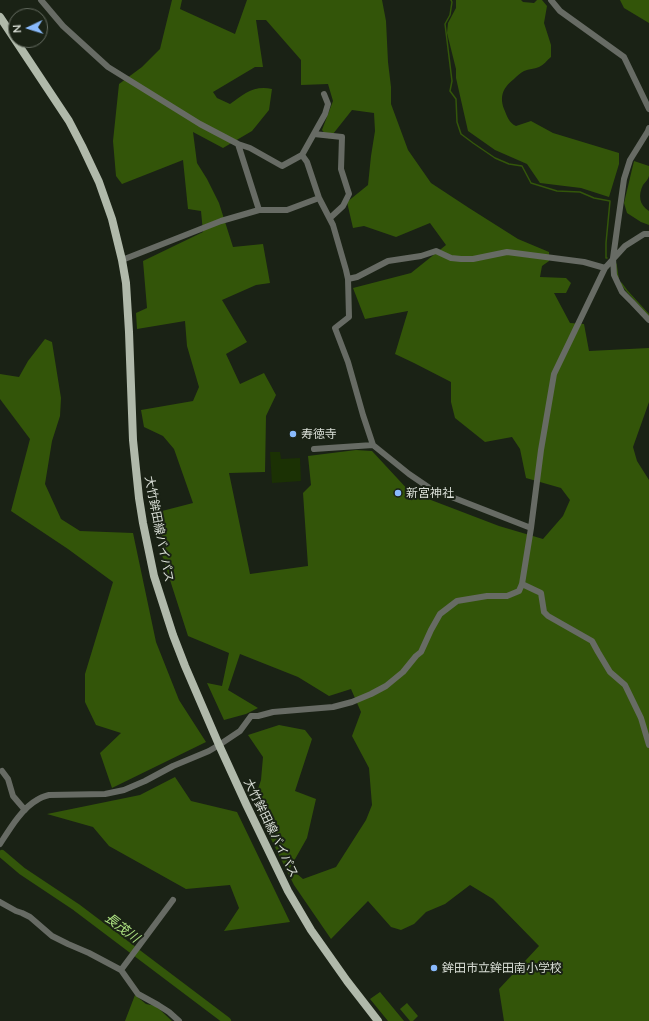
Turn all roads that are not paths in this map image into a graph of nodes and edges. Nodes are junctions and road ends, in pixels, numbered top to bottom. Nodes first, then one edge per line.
1 (41, 0) edge
2 (551, 0) edge
3 (0, 17) edge
4 (324, 94) dead end
5 (648, 105) edge
6 (649, 128) edge
7 (314, 134) junction
8 (238, 144) junction
9 (302, 155) junction
10 (319, 198) junction
11 (259, 210) junction
12 (330, 218) junction
13 (649, 234) edge
14 (613, 258) junction
15 (122, 260) junction
16 (605, 268) junction
17 (348, 279) junction
18 (649, 320) edge
19 (373, 445) junction
20 (314, 449) dead end
21 (531, 528) junction
22 (522, 584) junction
23 (219, 745) junction
24 (649, 745) edge
25 (2, 770) dead end
26 (25, 810) junction
27 (0, 844) edge
28 (172, 900) dead end
29 (0, 902) edge
30 (121, 970) junction
31 (179, 1021) edge
32 (378, 1021) edge

1 - 8 street
2 - 5 street
3 - 15 main road, 大竹鉾田線バイパス
4 - 7 street
6 - 14 street
7 - 9 street
7 - 12 street
8 - 9 street
8 - 11 street
9 - 10 street
10 - 11 street
10 - 12 street
11 - 15 street
12 - 17 street
13 - 14 street
14 - 16 street
14 - 18 street
15 - 23 main road, 大竹鉾田線バイパス
16 - 17 street
16 - 21 street
17 - 19 street
19 - 20 street
19 - 21 street
21 - 22 street
22 - 23 street
22 - 24 street
23 - 26 street
23 - 32 main road, 大竹鉾田線バイパス
25 - 26 street
26 - 27 street
28 - 30 street
29 - 30 street
30 - 31 street

